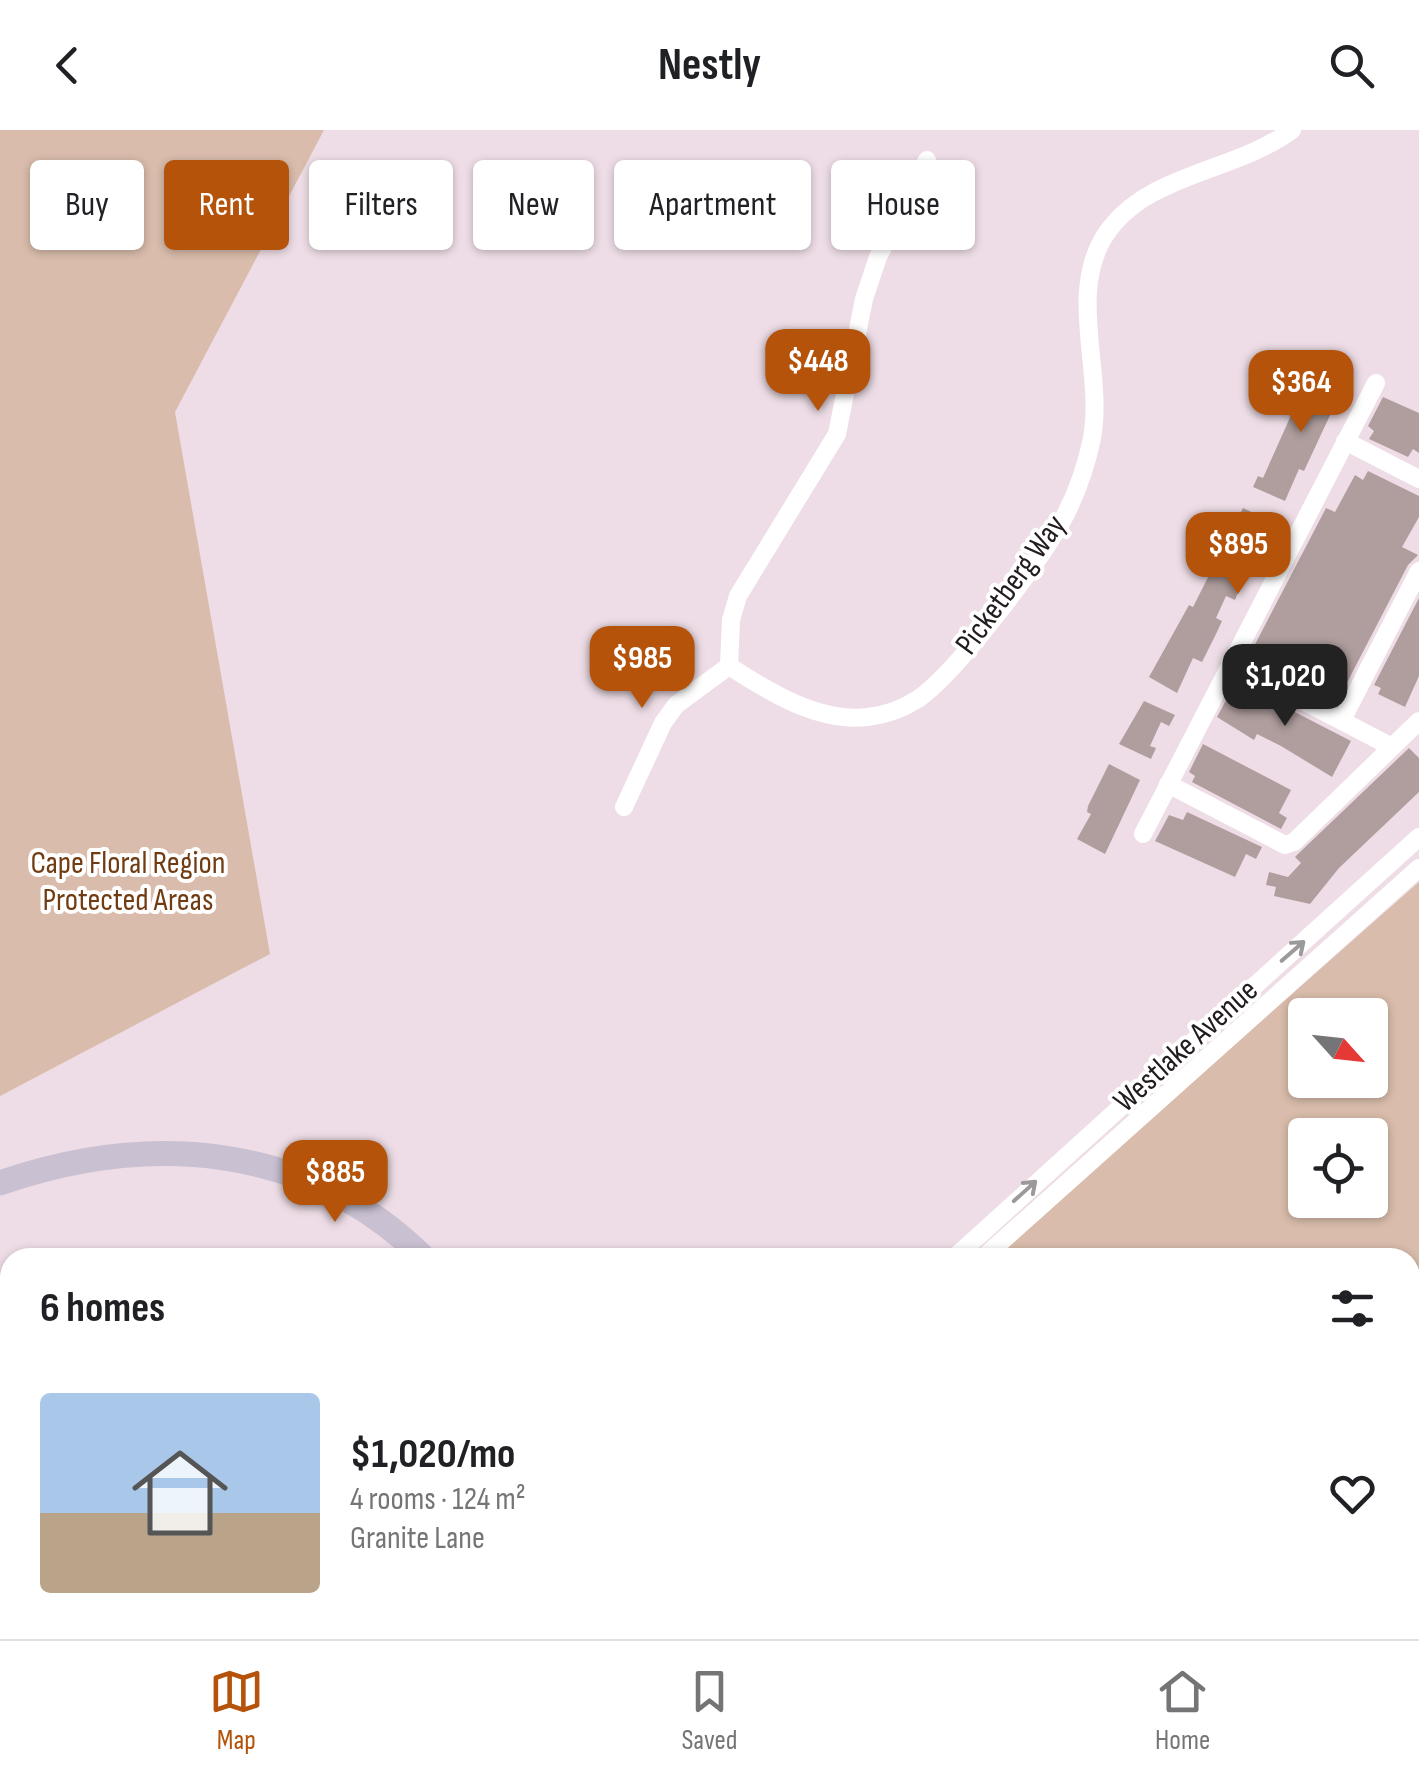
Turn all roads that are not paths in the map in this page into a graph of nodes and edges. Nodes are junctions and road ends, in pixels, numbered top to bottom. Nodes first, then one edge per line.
1 (1292, 130) edge
2 (882, 250) edge
3 (1376, 383) dead end
4 (1345, 441) junction
5 (1419, 479) edge
6 (1419, 571) edge
7 (1230, 663) junction
8 (729, 666) junction
9 (1342, 720) junction
10 (1419, 721) edge
11 (1392, 747) junction
12 (1168, 784) junction
13 (624, 807) dead end
14 (1143, 834) dead end
15 (1419, 837) edge
16 (1419, 868) edge
17 (0, 1183) edge
18 (412, 1248) edge
19 (965, 1248) edge
20 (993, 1248) edge

1 - 8 street, Picketberg Way
2 - 8 street
3 - 4 street
4 - 5 street
4 - 7 street
6 - 9 street
7 - 9 street
7 - 12 street
8 - 13 street
9 - 11 street
10 - 11 street
11 - 12 street
12 - 14 street
19 -> 15 street, Westlake Avenue
16 - 20 street, Westlake Avenue
17 - 18 main road

